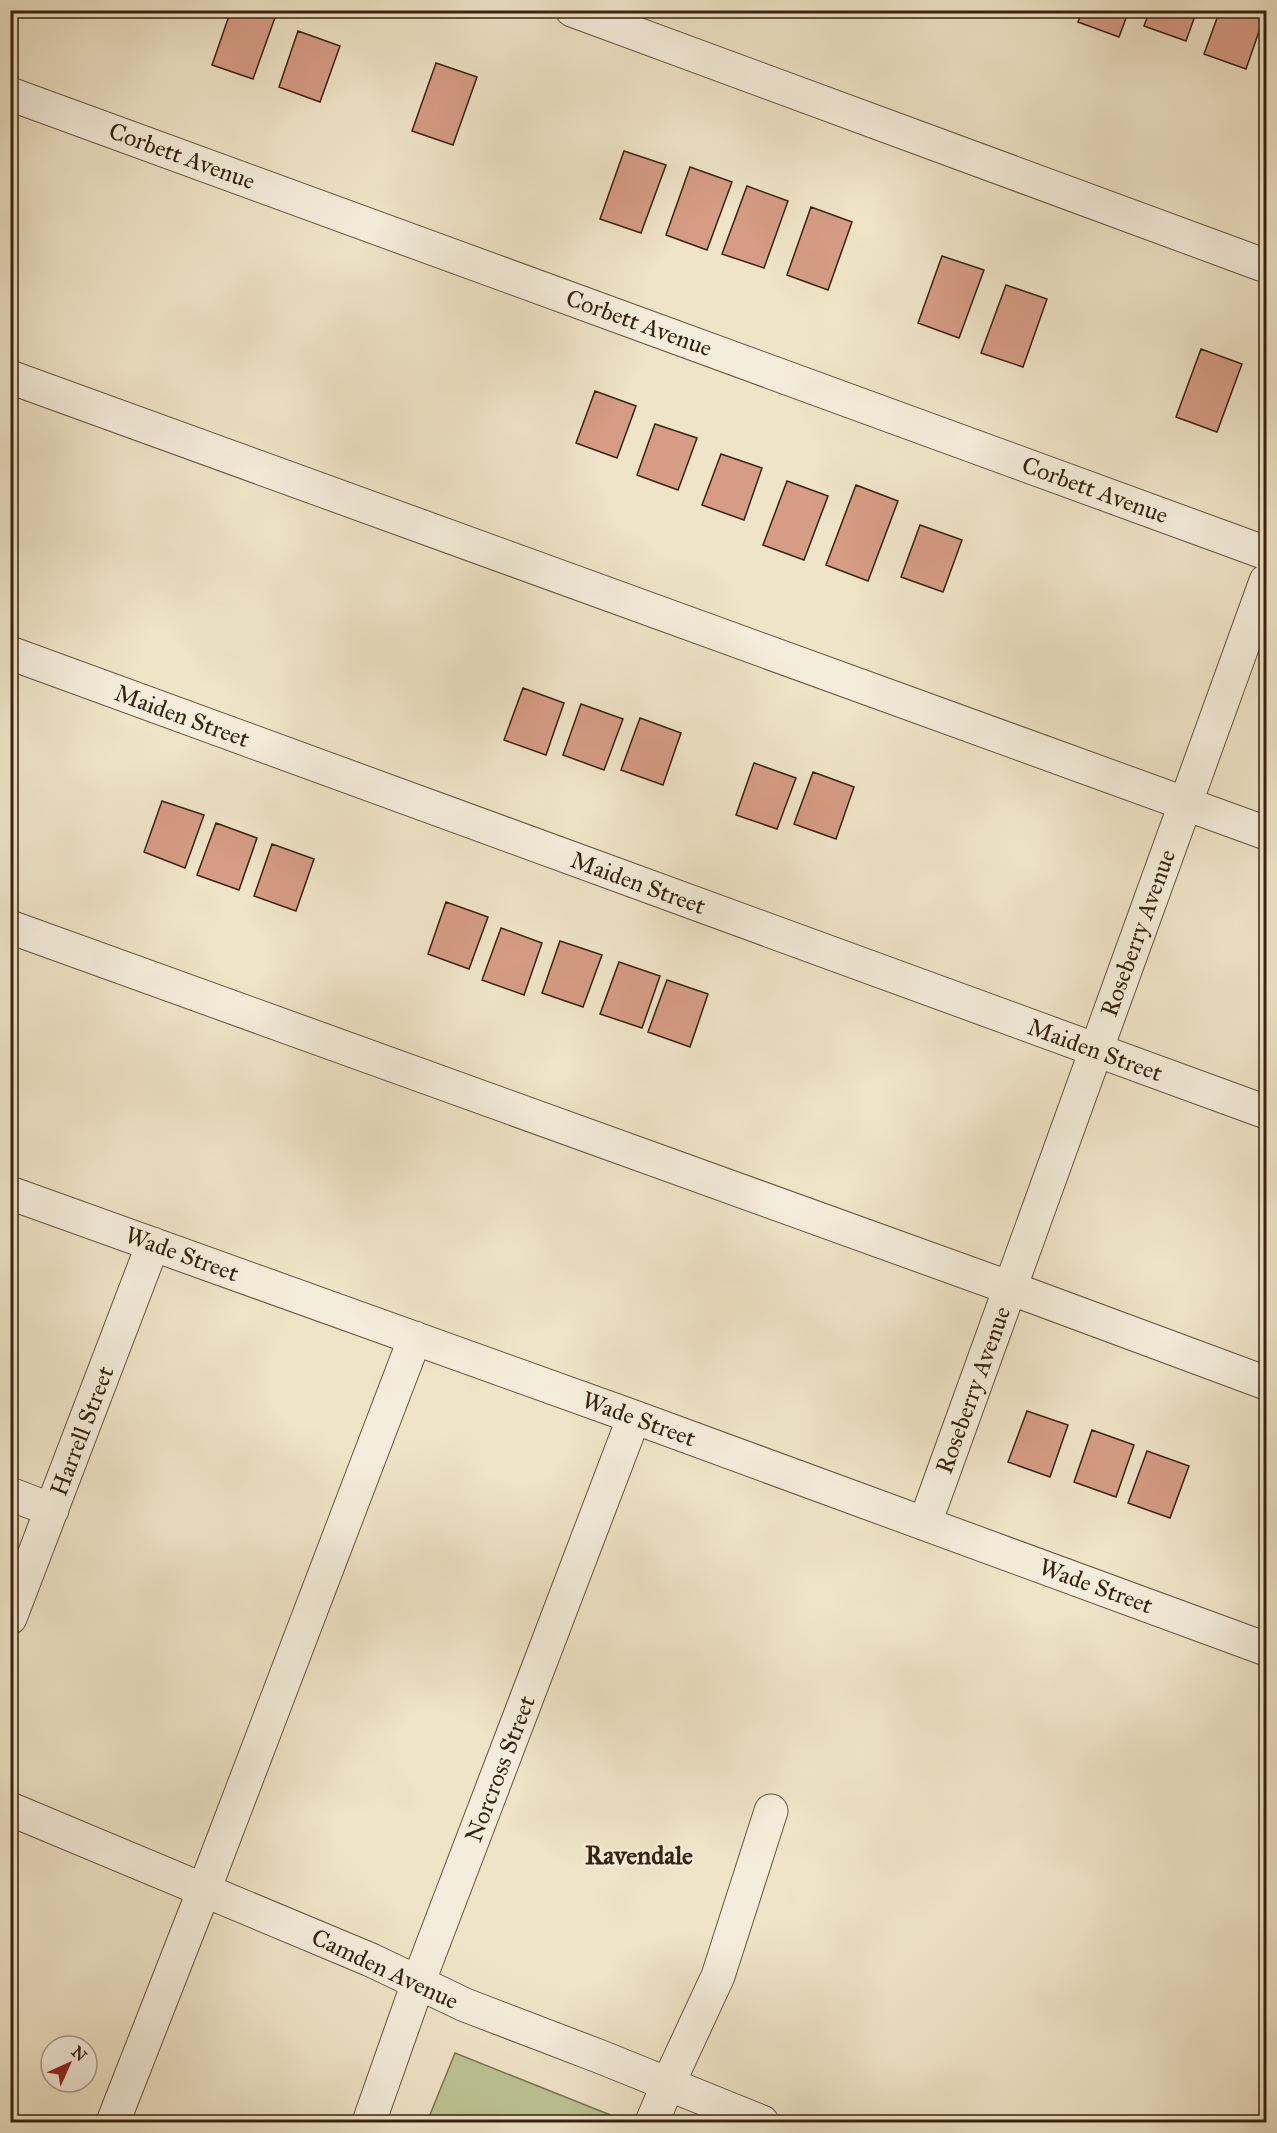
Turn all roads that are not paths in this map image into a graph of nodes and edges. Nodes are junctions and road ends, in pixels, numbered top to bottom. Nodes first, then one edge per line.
1 (572, 10) edge
2 (10, 94) edge
3 (1266, 266) edge
4 (10, 377) edge
5 (1266, 553) edge
6 (1266, 581) edge
7 (10, 653) edge
8 (1185, 803) junction
9 (1266, 833) edge
10 (10, 927) edge
11 (1096, 1050) junction
12 (1266, 1112) edge
13 (10, 1193) edge
14 (153, 1244) junction
15 (1010, 1288) junction
16 (415, 1338) junction
17 (1266, 1383) edge
18 (633, 1417) junction
19 (10, 1494) edge
20 (52, 1510) junction
21 (925, 1523) junction
22 (10, 1618) edge
23 (1266, 1649) edge
24 (10, 1809) edge
25 (771, 1811) dead end
26 (204, 1890) junction
27 (418, 1983) junction
28 (668, 2084) junction
29 (113, 2122) edge
30 (369, 2122) edge
31 (652, 2122) edge
32 (762, 2122) edge

1 - 3 street
2 - 5 street, Corbett Avenue
4 - 8 street
6 - 8 street, Roseberry Avenue
7 - 11 street, Maiden Street
8 - 9 street
8 - 11 street, Roseberry Avenue
10 - 15 street
11 - 12 street, Maiden Street
11 - 15 street, Roseberry Avenue
13 - 14 street, Wade Street
14 - 16 street, Wade Street
14 - 20 street, Harrell Street
15 - 17 street
15 - 21 street, Roseberry Avenue
16 - 18 street, Wade Street
16 - 26 street
18 - 21 street, Wade Street
18 - 27 street, Norcross Street
19 - 20 street
20 - 22 street, Harrell Street
21 - 23 street, Wade Street
24 - 26 street, Camden Avenue
25 - 28 street
26 - 27 street, Camden Avenue
26 - 29 street
27 - 28 street, Camden Avenue
27 - 30 street, Norcross Street
28 - 31 street
28 - 32 street, Camden Avenue

